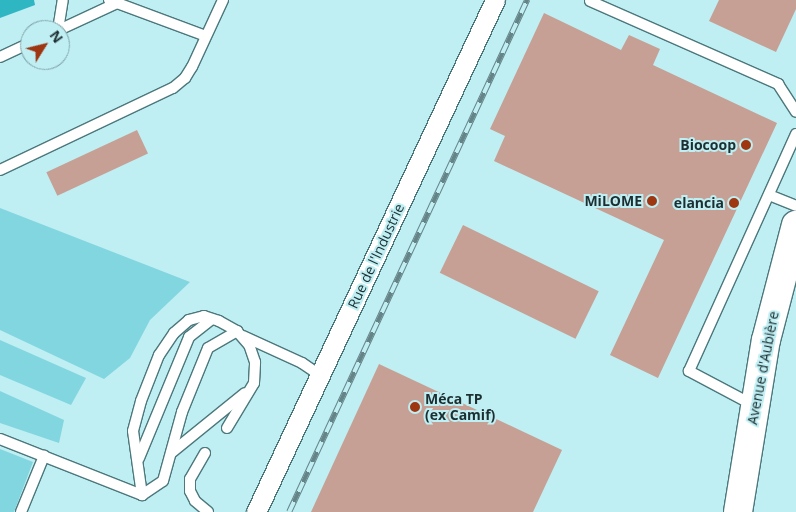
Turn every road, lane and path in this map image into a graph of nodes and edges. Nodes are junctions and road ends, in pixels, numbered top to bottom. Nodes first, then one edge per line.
1 (63, 0) edge
2 (223, 0) edge
3 (495, 0) edge
4 (590, 1) dead end
5 (113, 2) edge
6 (61, 20) edge
7 (70, 25) edge
8 (206, 36) junction
9 (20, 48) edge
10 (0, 57) edge
11 (796, 112) edge
12 (796, 134) edge
13 (0, 170) edge
14 (769, 195) junction
15 (796, 206) edge
16 (796, 225) edge
17 (796, 282) edge
18 (212, 319) junction
19 (239, 333) junction
20 (320, 376) junction
21 (254, 383) junction
22 (761, 408) junction
23 (226, 428) dead end
24 (0, 439) edge
25 (171, 453) junction
26 (205, 453) dead end
27 (44, 456) junction
28 (139, 458) junction
29 (142, 495) junction
30 (21, 512) edge
31 (208, 512) edge
32 (256, 512) edge
33 (738, 512) edge
34 (752, 512) edge

1 - 6 lane
2 - 8 lane
3 - 20 street, Rue de l'Industrie
4 - 11 lane
5 - 7 lane
5 - 8 lane
8 - 13 lane
9 - 10 lane
12 - 14 lane
14 - 15 lane
14 - 22 lane
16 - 22 main road, Avenue d'Aubière
17 - 22 main road, Avenue d'Aubière
18 - 19 lane
18 - 28 lane
18 - 28 lane
19 - 20 lane
19 - 21 lane
19 - 25 lane
20 - 32 street, Rue de l'Industrie
21 - 23 lane
21 - 25 lane
22 - 33 main road, Avenue d'Aubière
22 - 34 main road, Avenue d'Aubière
24 - 27 lane
25 - 29 lane
26 - 31 lane
27 - 29 lane
27 - 30 lane
28 - 29 lane

